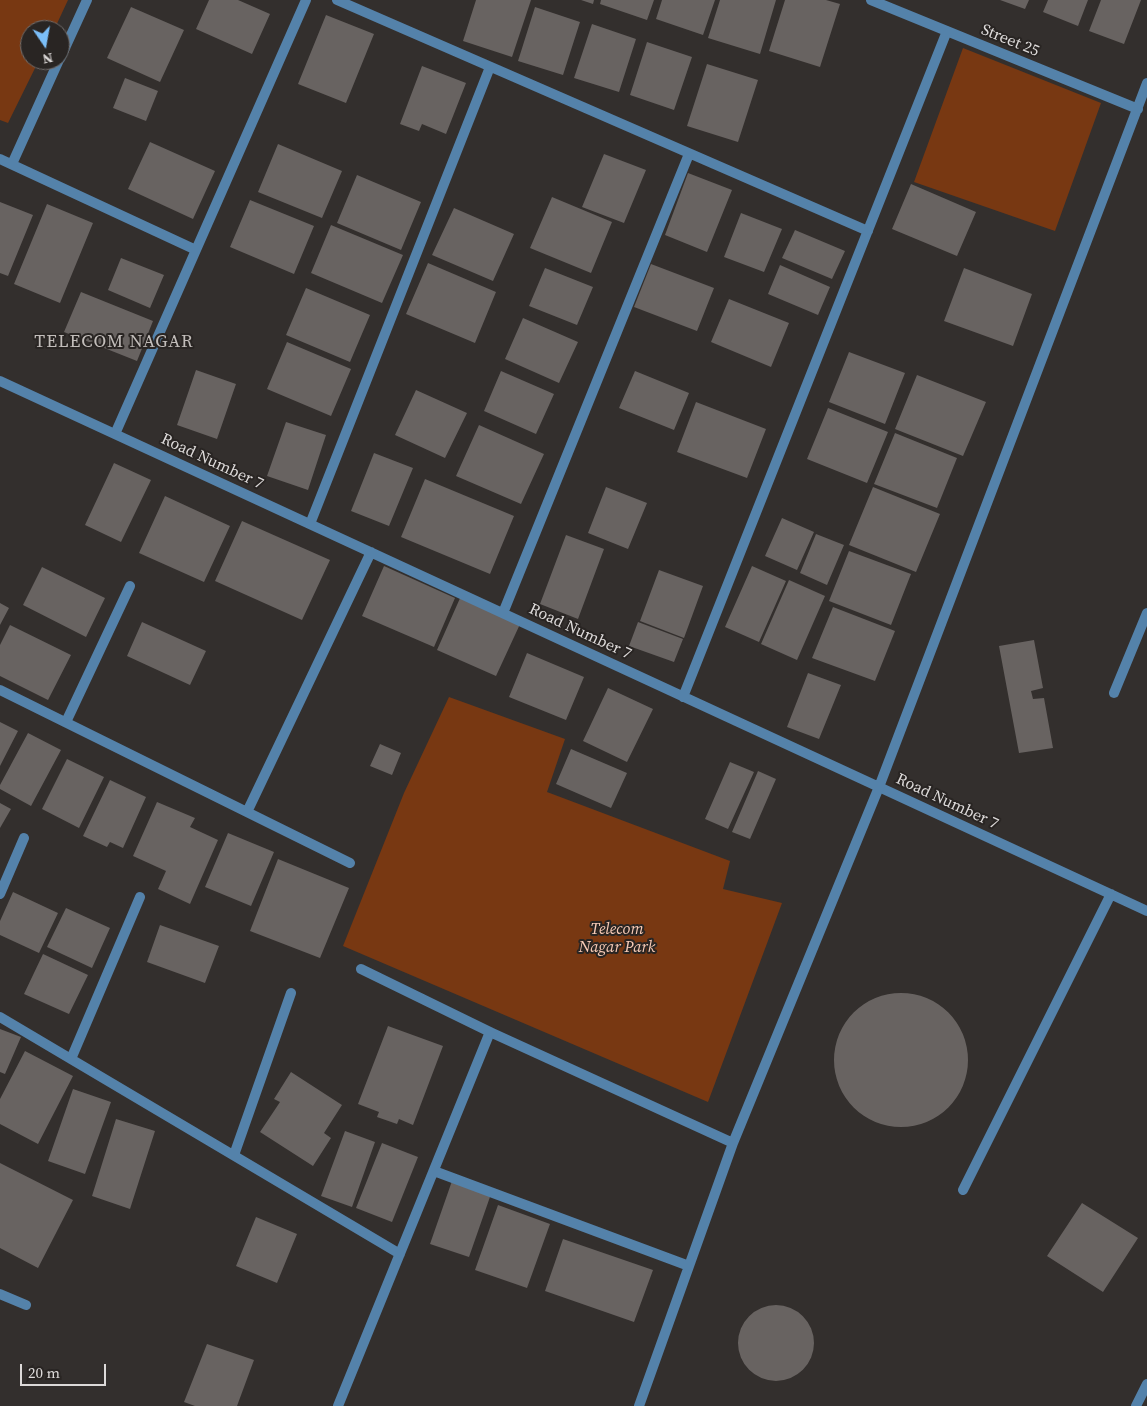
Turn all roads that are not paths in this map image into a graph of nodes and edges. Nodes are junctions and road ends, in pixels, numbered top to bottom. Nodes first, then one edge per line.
1 (87, 0) edge
2 (306, 0) edge
3 (337, 0) edge
4 (871, 0) edge
5 (946, 31) junction
6 (70, 37) edge
7 (490, 67) junction
8 (55, 70) edge
9 (1147, 83) edge
10 (1138, 109) junction
11 (689, 154) junction
12 (0, 158) edge
13 (12, 164) junction
14 (868, 231) junction
15 (196, 250) junction
16 (0, 381) edge
17 (115, 434) junction
18 (310, 524) junction
19 (371, 552) junction
20 (130, 586) dead end
21 (503, 613) junction
22 (1147, 614) edge
23 (0, 690) edge
24 (1114, 693) dead end
25 (683, 697) junction
26 (66, 722) junction
27 (879, 787) junction
28 (247, 812) junction
29 (24, 838) dead end
30 (350, 863) dead end
31 (0, 894) edge
32 (1111, 894) junction
33 (140, 897) dead end
34 (1147, 911) edge
35 (361, 969) dead end
36 (291, 993) dead end
37 (0, 1017) edge
38 (490, 1032) junction
39 (71, 1059) junction
40 (733, 1143) junction
41 (234, 1155) junction
42 (434, 1171) junction
43 (963, 1190) dead end
44 (400, 1254) junction
45 (688, 1266) junction
46 (0, 1294) edge
47 (26, 1305) dead end
48 (1147, 1384) edge
49 (338, 1406) edge
50 (639, 1406) edge
51 (1136, 1406) edge

1 - 6 street
2 - 15 street
3 - 7 street
4 - 5 street, Street 25
5 - 10 street, Street 25
5 - 14 street
7 - 11 street
7 - 18 street
8 - 13 street
9 - 10 street
10 - 27 street
11 - 14 street
11 - 21 street
12 - 13 street
13 - 15 street
14 - 25 street
15 - 17 street
16 - 17 street, Road Number 7
17 - 18 street, Road Number 7
18 - 19 street, Road Number 7
19 - 21 street, Road Number 7
19 - 28 street
20 - 26 street
21 - 25 street, Road Number 7
22 - 24 street
23 - 26 street
25 - 27 street, Road Number 7
26 - 28 street
27 - 32 street, Road Number 7
27 - 40 street
28 - 30 street
29 - 31 street
32 - 34 street, Road Number 7
32 - 43 street
33 - 39 street
35 - 38 street
36 - 41 street
37 - 39 street
38 - 40 street
38 - 42 street
39 - 41 street
40 - 45 street
41 - 44 street
42 - 44 street
42 - 45 street
44 - 49 street
45 - 50 street
46 - 47 street
48 - 51 street

